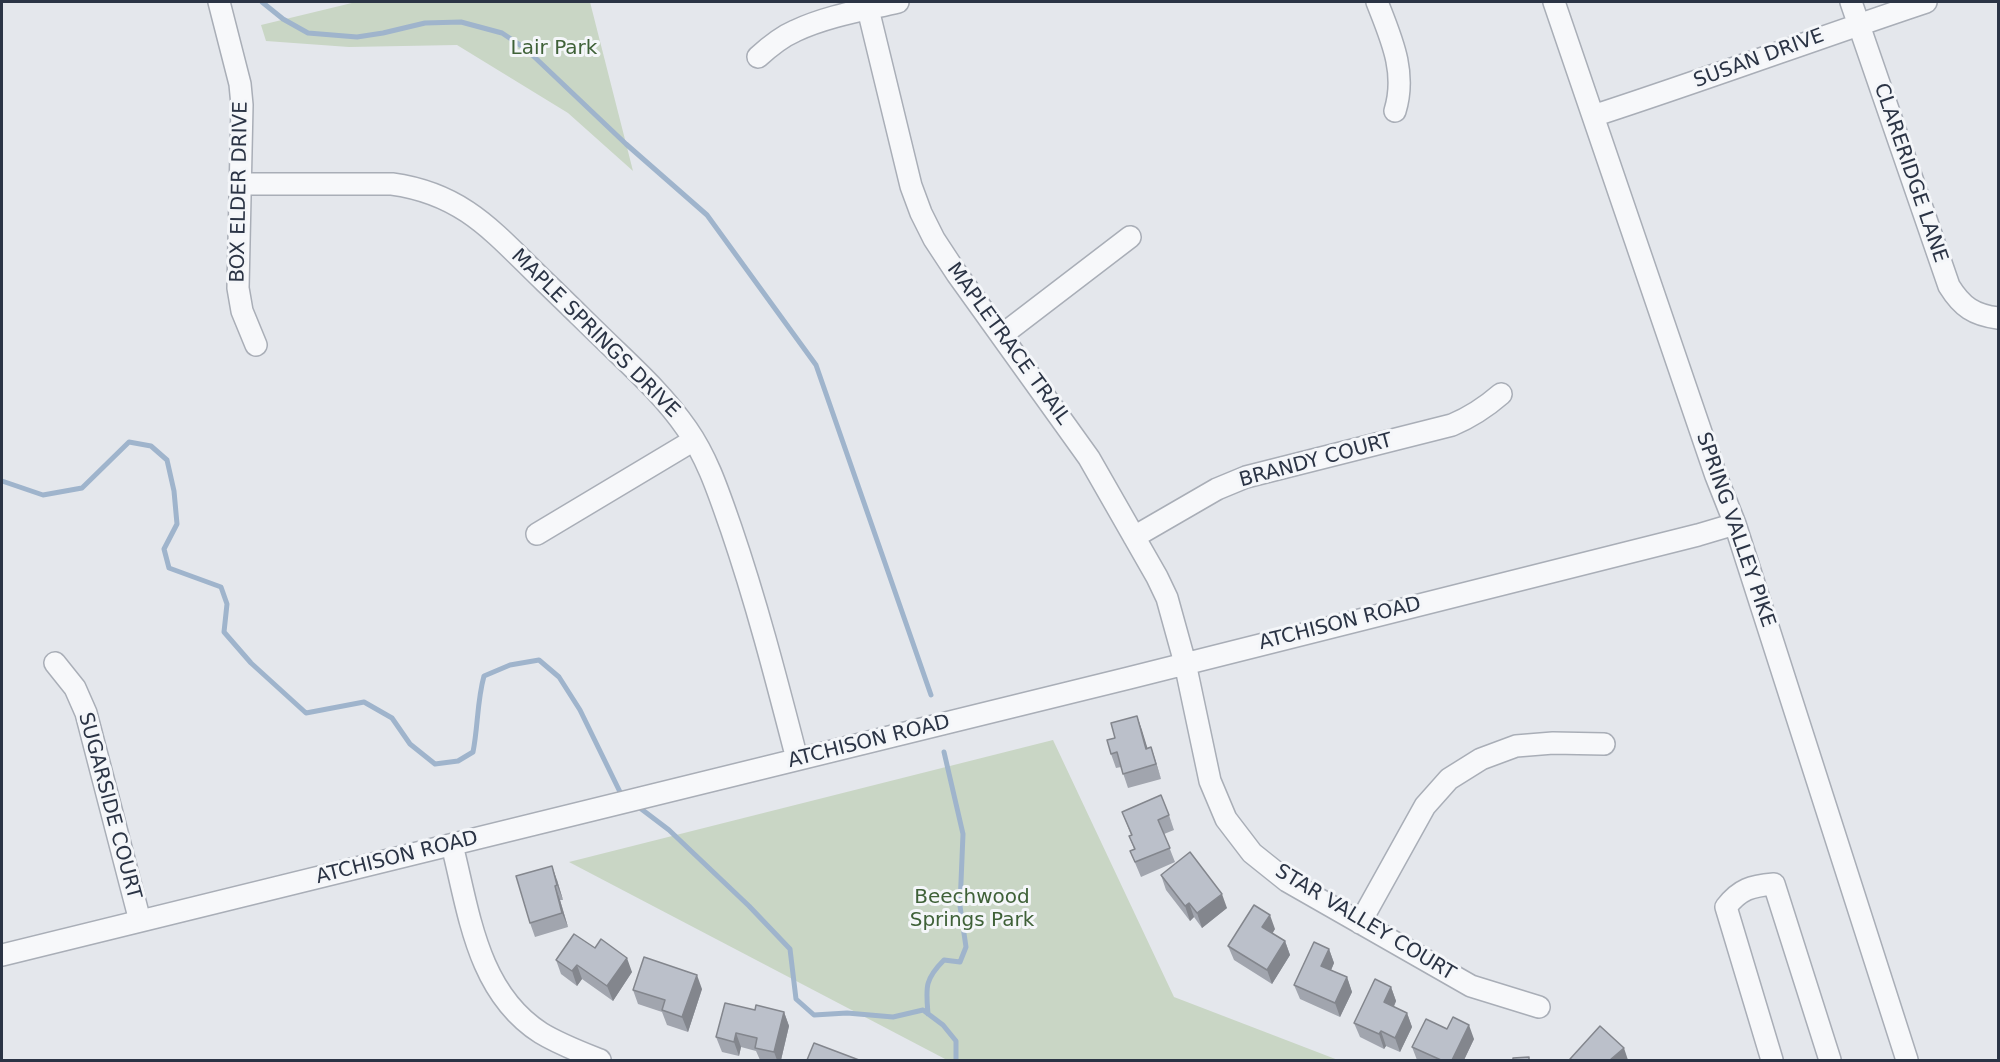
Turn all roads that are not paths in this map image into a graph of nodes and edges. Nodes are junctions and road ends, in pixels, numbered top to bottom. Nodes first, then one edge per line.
1 (219, 2) edge
2 (898, 2) edge
3 (1377, 2) edge
4 (1554, 2) edge
5 (1851, 2) edge
6 (1926, 2) edge
7 (868, 9) junction
8 (1858, 24) junction
9 (758, 57) dead end
10 (1395, 111) dead end
11 (1593, 116) junction
12 (241, 184) junction
13 (1130, 237) dead end
14 (1998, 318) edge
15 (1002, 335) junction
16 (256, 345) dead end
17 (1501, 394) dead end
18 (694, 440) junction
19 (1735, 524) junction
20 (537, 534) dead end
21 (1134, 537) junction
22 (55, 663) dead end
23 (1185, 663) junction
24 (1604, 744) dead end
25 (797, 759) junction
26 (452, 845) junction
27 (140, 921) junction
28 (1360, 923) junction
29 (2, 955) edge
30 (1539, 1007) dead end
31 (600, 1060) edge
32 (1772, 1060) edge
33 (1830, 1060) edge
34 (1907, 1060) edge

1 - 12 street, BOX ELDER DRIVE
2 - 7 street
3 - 10 street
4 - 11 street, SPRING VALLEY PIKE
5 - 8 street, CLARERIDGE LANE
6 - 8 street, SUSAN DRIVE
7 - 9 street
7 - 15 street, MAPLETRACE TRAIL
8 - 11 street, SUSAN DRIVE
8 - 14 street, CLARERIDGE LANE
11 - 19 street, SPRING VALLEY PIKE
12 - 16 street, BOX ELDER DRIVE
12 - 18 street, MAPLE SPRINGS DRIVE
13 - 15 street
15 - 21 street, MAPLETRACE TRAIL
17 - 21 street, BRANDY COURT
18 - 20 street
18 - 25 street, MAPLE SPRINGS DRIVE
19 - 23 street, ATCHISON ROAD
19 - 34 street, SPRING VALLEY PIKE
21 - 23 street, MAPLETRACE TRAIL
22 - 27 street, SUGARSIDE COURT
23 - 25 street, ATCHISON ROAD
23 - 28 street, STAR VALLEY COURT
24 - 28 street
25 - 26 street, ATCHISON ROAD
26 - 27 street, ATCHISON ROAD
26 - 31 street
27 - 29 street, ATCHISON ROAD
28 - 30 street, STAR VALLEY COURT
32 - 33 street

